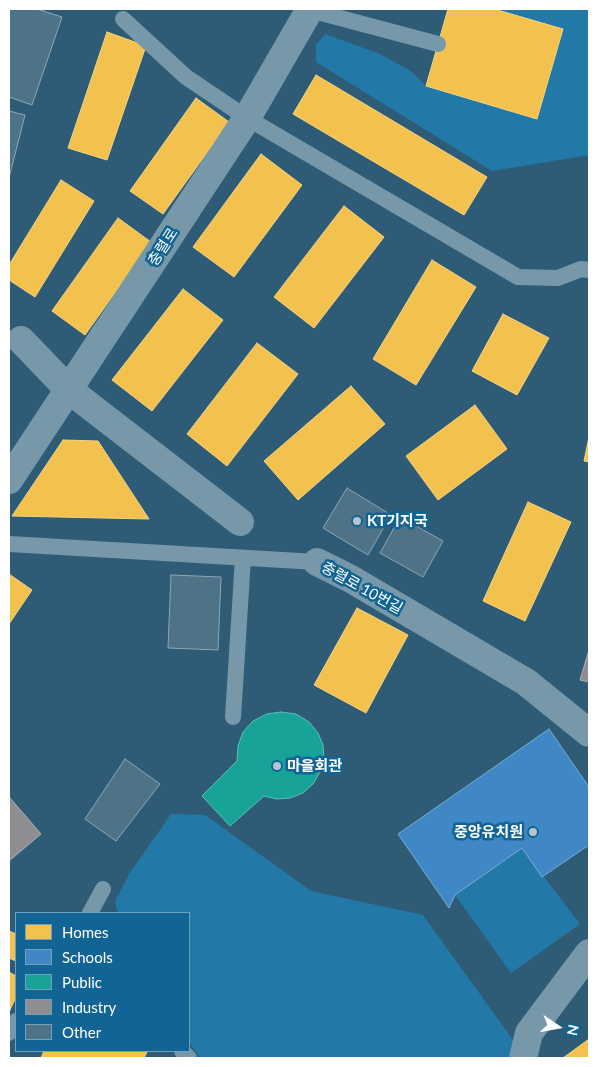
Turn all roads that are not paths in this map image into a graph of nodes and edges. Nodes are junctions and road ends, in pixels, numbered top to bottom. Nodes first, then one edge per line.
1 (310, 9) edge
2 (122, 19) dead end
3 (438, 44) dead end
4 (248, 118) junction
5 (589, 270) edge
6 (21, 340) dead end
7 (69, 390) junction
8 (9, 480) edge
9 (240, 522) dead end
10 (9, 544) edge
11 (243, 558) junction
12 (317, 562) joint
13 (232, 717) dead end
14 (589, 733) edge
15 (104, 889) dead end
16 (91, 912) edge
17 (589, 953) edge
18 (523, 1058) edge

1 - 3 lane
1 - 4 street, 충렬로
2 - 4 lane
4 - 5 lane
4 - 7 street, 충렬로
6 - 7 street
7 - 8 street, 충렬로
7 - 9 street
10 - 11 lane, 충렬로 10번길
11 - 12 lane, 충렬로 10번길
11 - 13 lane
12 - 14 street, 충렬로 10번길
15 - 16 lane
17 - 18 street

